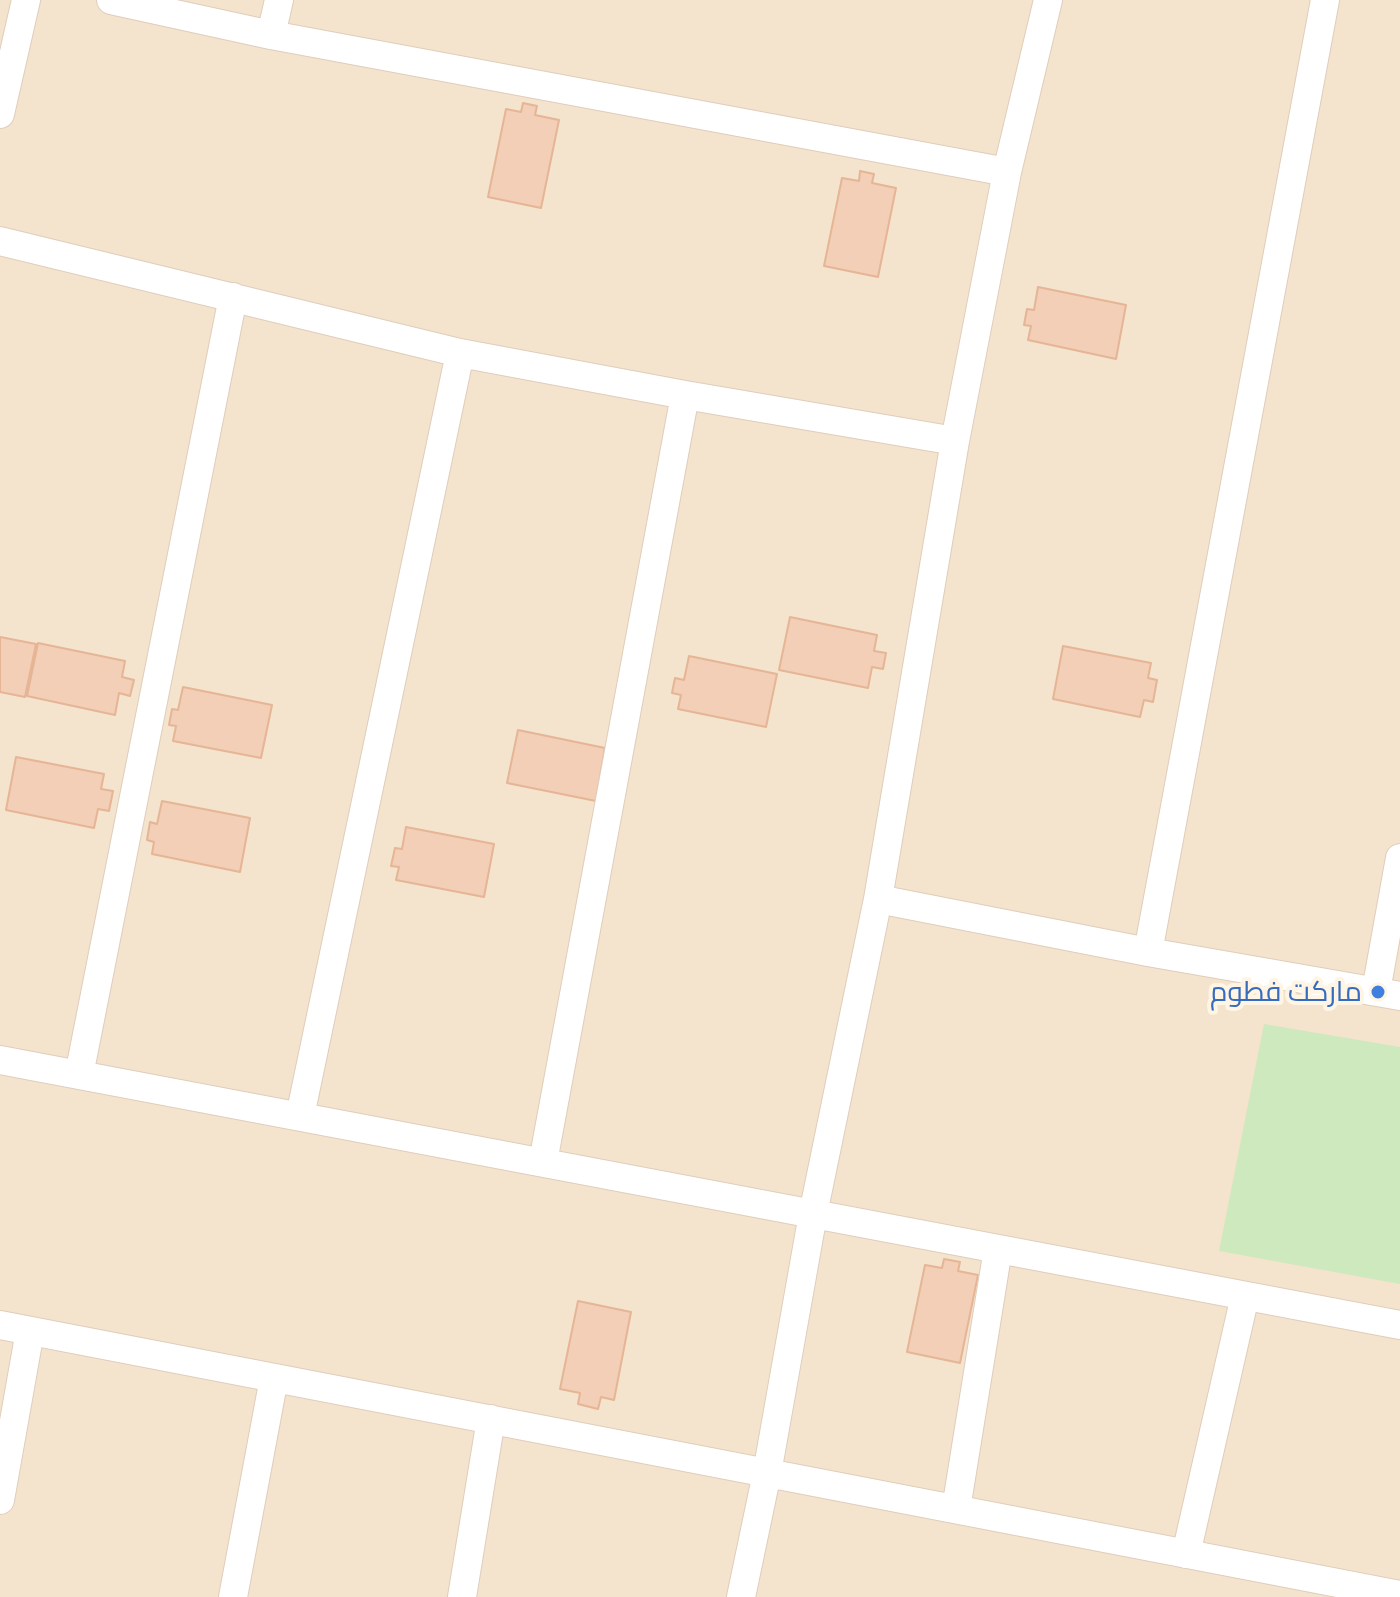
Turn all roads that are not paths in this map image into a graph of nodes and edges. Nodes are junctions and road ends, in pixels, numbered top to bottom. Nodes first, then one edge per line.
1 (26, 0) edge
2 (111, 0) edge
3 (279, 0) edge
4 (1048, 0) edge
5 (1325, 0) edge
6 (271, 35) junction
7 (0, 114) edge
8 (1007, 172) junction
9 (0, 241) edge
10 (233, 297) junction
11 (460, 353) junction
12 (685, 395) junction
13 (955, 441) junction
14 (1400, 858) edge
15 (878, 899) junction
16 (1148, 952) junction
17 (1388, 993) edge
18 (0, 1060) edge
19 (79, 1075) junction
20 (300, 1116) junction
21 (543, 1162) junction
22 (813, 1214) junction
23 (998, 1249) junction
24 (1245, 1296) junction
25 (0, 1325) edge
26 (1400, 1325) edge
27 (30, 1331) junction
28 (274, 1378) junction
29 (491, 1419) junction
30 (767, 1473) junction
31 (0, 1500) edge
32 (956, 1509) junction
33 (1186, 1554) junction
34 (1400, 1595) edge
35 (233, 1597) edge
36 (462, 1597) edge
37 (741, 1597) edge

1 - 7 street
2 - 6 street
3 - 6 street
4 - 8 street
5 - 16 street
6 - 8 street
8 - 13 street
9 - 10 street
10 - 11 street
10 - 19 street
11 - 12 street
11 - 20 street
12 - 13 street
12 - 21 street
13 - 15 street
14 - 17 street
15 - 16 street
15 - 22 street
16 - 17 street
18 - 19 street
19 - 20 street
20 - 21 street
21 - 22 street
22 - 23 street
22 - 30 street
23 - 24 street
23 - 32 street
24 - 26 street
24 - 33 street
25 - 27 street
27 - 28 street
27 - 31 street
28 - 29 street
28 - 35 street
29 - 30 street
29 - 36 street
30 - 32 street
30 - 37 street
32 - 33 street
33 - 34 street

